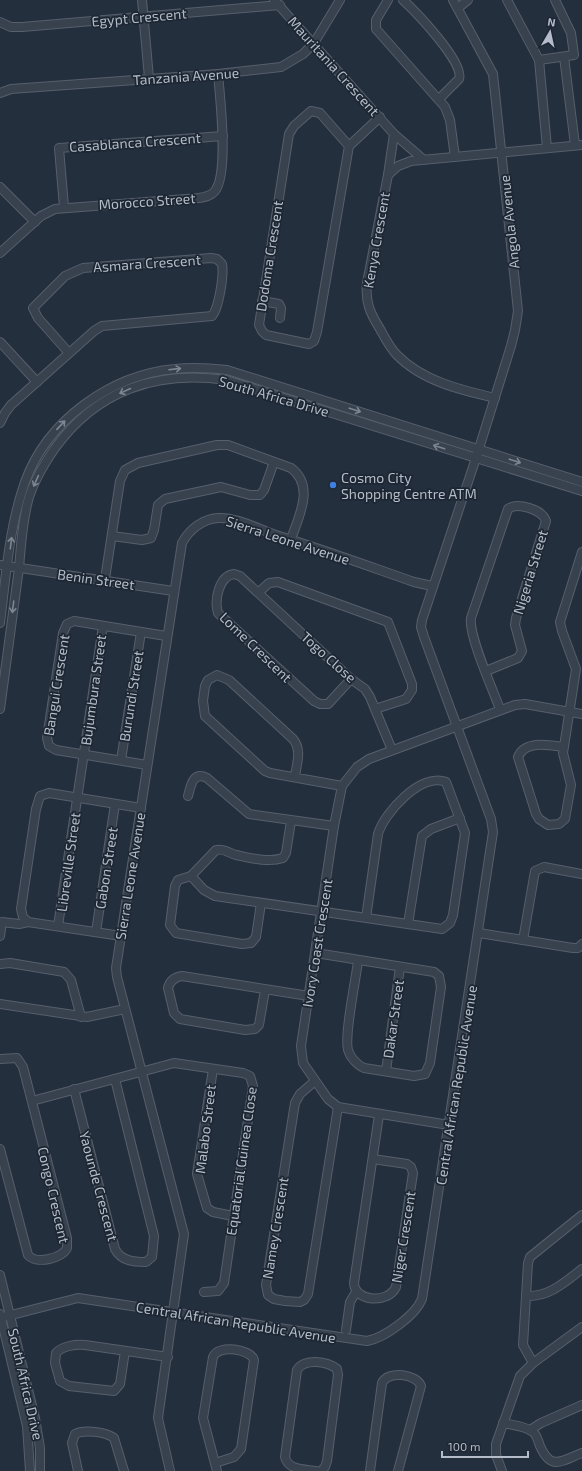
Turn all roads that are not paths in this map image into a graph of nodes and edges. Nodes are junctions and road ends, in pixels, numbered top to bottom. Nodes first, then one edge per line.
1 (142, 0) edge
2 (287, 0) edge
3 (340, 0) edge
4 (388, 0) edge
5 (403, 0) edge
6 (453, 0) edge
7 (468, 0) edge
8 (506, 0) edge
9 (555, 0) edge
10 (279, 5) edge
11 (458, 8) junction
12 (143, 17) junction
13 (0, 22) edge
14 (314, 43) junction
15 (578, 55) edge
16 (564, 57) junction
17 (539, 60) junction
18 (218, 74) junction
19 (149, 78) junction
20 (0, 93) edge
21 (439, 99) junction
22 (380, 117) junction
23 (394, 134) junction
24 (223, 136) junction
25 (579, 145) edge
26 (350, 146) junction
27 (547, 148) junction
28 (502, 153) junction
29 (455, 157) junction
30 (424, 160) junction
31 (388, 175) junction
32 (0, 187) edge
33 (64, 207) junction
34 (34, 222) junction
35 (0, 253) edge
36 (262, 301) junction
37 (280, 318) dead end
38 (0, 342) edge
39 (69, 353) junction
40 (37, 382) junction
41 (495, 398) junction
42 (0, 423) edge
43 (478, 449) junction
44 (476, 458) junction
45 (274, 462) junction
46 (582, 482) edge
47 (582, 491) edge
48 (112, 536) junction
49 (291, 539) junction
50 (582, 552) edge
51 (4, 565) edge
52 (18, 568) junction
53 (105, 580) junction
54 (432, 586) junction
55 (173, 591) junction
56 (259, 592) junction
57 (0, 623) edge
58 (103, 626) junction
59 (141, 632) junction
60 (166, 636) junction
61 (579, 669) edge
62 (486, 671) junction
63 (351, 679) junction
64 (0, 709) edge
65 (375, 709) junction
66 (500, 709) junction
67 (570, 712) junction
68 (582, 714) edge
69 (456, 726) junction
70 (563, 748) junction
71 (392, 750) junction
72 (84, 755) junction
73 (121, 760) junction
74 (147, 765) junction
75 (295, 776) junction
76 (342, 786) junction
77 (188, 796) dead end
78 (77, 797) junction
79 (116, 804) junction
80 (141, 808) junction
81 (460, 818) junction
82 (291, 821) junction
83 (334, 826) junction
84 (582, 874) edge
85 (191, 876) junction
86 (261, 903) junction
87 (322, 912) junction
88 (366, 918) junction
89 (28, 922) junction
90 (408, 924) junction
91 (58, 926) junction
92 (96, 932) junction
93 (479, 933) junction
94 (0, 936) edge
95 (121, 936) junction
96 (524, 940) junction
97 (582, 944) edge
98 (316, 953) junction
99 (358, 960) junction
100 (0, 964) edge
101 (400, 967) junction
102 (265, 990) junction
103 (309, 996) junction
104 (0, 1004) edge
105 (125, 1009) junction
106 (81, 1017) junction
107 (0, 1059) edge
108 (213, 1069) junction
109 (142, 1071) junction
110 (386, 1071) junction
111 (115, 1079) junction
112 (315, 1081) junction
113 (74, 1090) junction
114 (32, 1101) junction
115 (338, 1107) junction
116 (379, 1115) junction
117 (449, 1125) junction
118 (0, 1149) edge
119 (372, 1158) junction
120 (582, 1215) edge
121 (233, 1216) junction
122 (582, 1270) edge
123 (0, 1275) edge
124 (204, 1292) dead end
125 (356, 1292) junction
126 (526, 1296) junction
127 (174, 1312) junction
128 (10, 1316) junction
129 (0, 1317) edge
130 (582, 1328) edge
131 (346, 1330) dead end
132 (125, 1351) junction
133 (168, 1357) junction
134 (533, 1363) junction
135 (582, 1405) edge
136 (503, 1423) junction
137 (530, 1430) junction
138 (582, 1453) edge
139 (216, 1467) edge
140 (30, 1471) edge
141 (40, 1471) edge
142 (78, 1471) edge
143 (124, 1471) edge
144 (170, 1471) edge
145 (316, 1471) edge
146 (321, 1471) edge
147 (370, 1471) edge
148 (398, 1471) edge
149 (502, 1471) edge

1 - 12 street
2 - 10 street
3 - 14 street, Tanzania Avenue
4 - 21 street
5 - 21 street
6 - 11 street, Angola Avenue
7 - 11 street
8 - 17 street
9 - 15 street
10 - 12 street, Egypt Crescent
10 - 14 street, Mauritania Crescent
11 - 28 street, Angola Avenue
12 - 13 street, Egypt Crescent
12 - 19 street
14 - 18 street, Tanzania Avenue
14 - 22 street, Mauritania Crescent
15 - 16 street
16 - 17 street
16 - 25 street
17 - 27 street
18 - 19 street, Tanzania Avenue
18 - 24 street, Morocco Street
19 - 20 street, Tanzania Avenue
21 - 29 street
22 - 23 street, Mauritania Crescent
22 - 26 street
23 - 30 street, Mauritania Crescent
23 - 31 street
24 - 33 street, Morocco Street
24 - 33 street, Casablanca Crescent
25 - 27 street, Kenya Crescent
26 - 36 street, Dodoma Crescent
26 - 36 street, Dodoma Crescent
27 - 28 street, Kenya Crescent
28 - 29 street, Kenya Crescent
28 - 41 street, Angola Avenue
29 - 30 street, Kenya Crescent
30 - 31 street, Kenya Crescent
31 - 41 street, Kenya Crescent
32 - 34 street
33 - 34 street, Morocco Street
34 - 35 street, Morocco Street
36 - 37 street
38 - 40 street
39 - 39 street, Asmara Crescent
39 - 40 street
40 - 42 street
41 - 43 street, Angola Avenue
43 - 44 street, Central African Republic Avenue
43 -> 46 street, South Africa Drive
51 -> 43 street, South Africa Drive
44 - 47 street, South Africa Drive
44 -> 52 street, South Africa Drive
44 - 54 street, Central African Republic Avenue
45 - 48 street
45 - 48 street
45 - 49 street
48 - 53 street
49 - 54 street, Sierra Leone Avenue
49 - 55 street, Sierra Leone Avenue
50 - 61 street
51 - 52 street, Benin Street
51 - 57 street, South Africa Drive
52 - 53 street, Benin Street
52 -> 64 street, South Africa Drive
53 - 55 street, Benin Street
54 - 69 street, Central African Republic Avenue
55 - 60 street, Sierra Leone Avenue
56 - 63 street, Togo Close
56 - 63 street, Lome Crescent
56 - 65 street
58 - 59 street, Bangui Crescent
58 - 72 street, Bujumbura Street
58 - 72 street, Bangui Crescent
59 - 60 street, Bangui Crescent
59 - 73 street, Burundi Street
60 - 74 street, Sierra Leone Avenue
61 - 67 street
62 - 62 street, Nigeria Street
62 - 66 street, Nigeria Street
63 - 65 street, Togo Close
65 - 71 street, Togo Close
66 - 67 street, Ivory Coast Crescent
66 - 69 street, Ivory Coast Crescent
67 - 68 street, Ivory Coast Crescent
67 - 70 street
69 - 71 street, Ivory Coast Crescent
69 - 93 street, Central African Republic Avenue
70 - 70 street
71 - 76 street, Ivory Coast Crescent
72 - 73 street, Bangui Crescent
72 - 78 street, Bujumbura Street
73 - 74 street, Bangui Crescent
74 - 80 street, Sierra Leone Avenue
75 - 75 street
75 - 76 street
76 - 83 street, Ivory Coast Crescent
77 - 82 street
78 - 79 street
78 - 89 street
78 - 91 street, Libreville Street
79 - 80 street
79 - 92 street, Gabon Street
80 - 95 street, Sierra Leone Avenue
81 - 88 street
81 - 90 street
81 - 90 street
82 - 83 street
82 - 85 street
83 - 87 street, Ivory Coast Crescent
84 - 96 street
85 - 86 street
85 - 86 street
86 - 87 street
87 - 88 street
87 - 98 street, Ivory Coast Crescent
88 - 90 street
89 - 91 street
89 - 94 street
91 - 92 street
92 - 95 street
93 - 96 street
93 - 117 street, Central African Republic Avenue
95 - 105 street, Sierra Leone Avenue
96 - 97 street
98 - 99 street
98 - 103 street, Ivory Coast Crescent
99 - 101 street
99 - 110 street
100 - 106 street
101 - 110 street, Dakar Street
101 - 110 street
102 - 102 street
102 - 103 street
103 - 112 street, Ivory Coast Crescent
104 - 106 street
105 - 106 street
105 - 109 street, Sierra Leone Avenue
107 - 114 street, Congo Crescent
108 - 109 street, Equatorial Guinea Close
108 - 121 street, Malabo Street
108 - 121 street, Equatorial Guinea Close
109 - 111 street, Equatorial Guinea Close
109 - 127 street, Sierra Leone Avenue
111 - 113 street, Equatorial Guinea Close
111 - 113 street, Yaounde Crescent
112 - 115 street, Ivory Coast Crescent
112 - 115 street, Namey Crescent
113 - 114 street, Equatorial Guinea Close
114 - 118 street, Congo Crescent
115 - 116 street
116 - 117 street
116 - 119 street
117 - 127 street, Central African Republic Avenue
119 - 125 street
119 - 125 street, Niger Crescent
120 - 126 street
121 - 124 street, Equatorial Guinea Close
122 - 126 street
123 - 128 street, South Africa Drive
125 - 131 street
126 - 134 street
127 - 128 street, Central African Republic Avenue
127 - 133 street, Sierra Leone Avenue
128 - 129 street, Central African Republic Avenue
128 - 141 street, South Africa Drive
129 - 140 street, South Africa Drive
130 - 134 street
132 - 132 street
132 - 133 street
133 - 144 street, Sierra Leone Avenue
134 - 136 street
135 - 137 street
136 - 137 street
136 - 149 street
137 - 138 street
139 - 139 street
142 - 143 street
145 - 146 street
147 - 148 street

